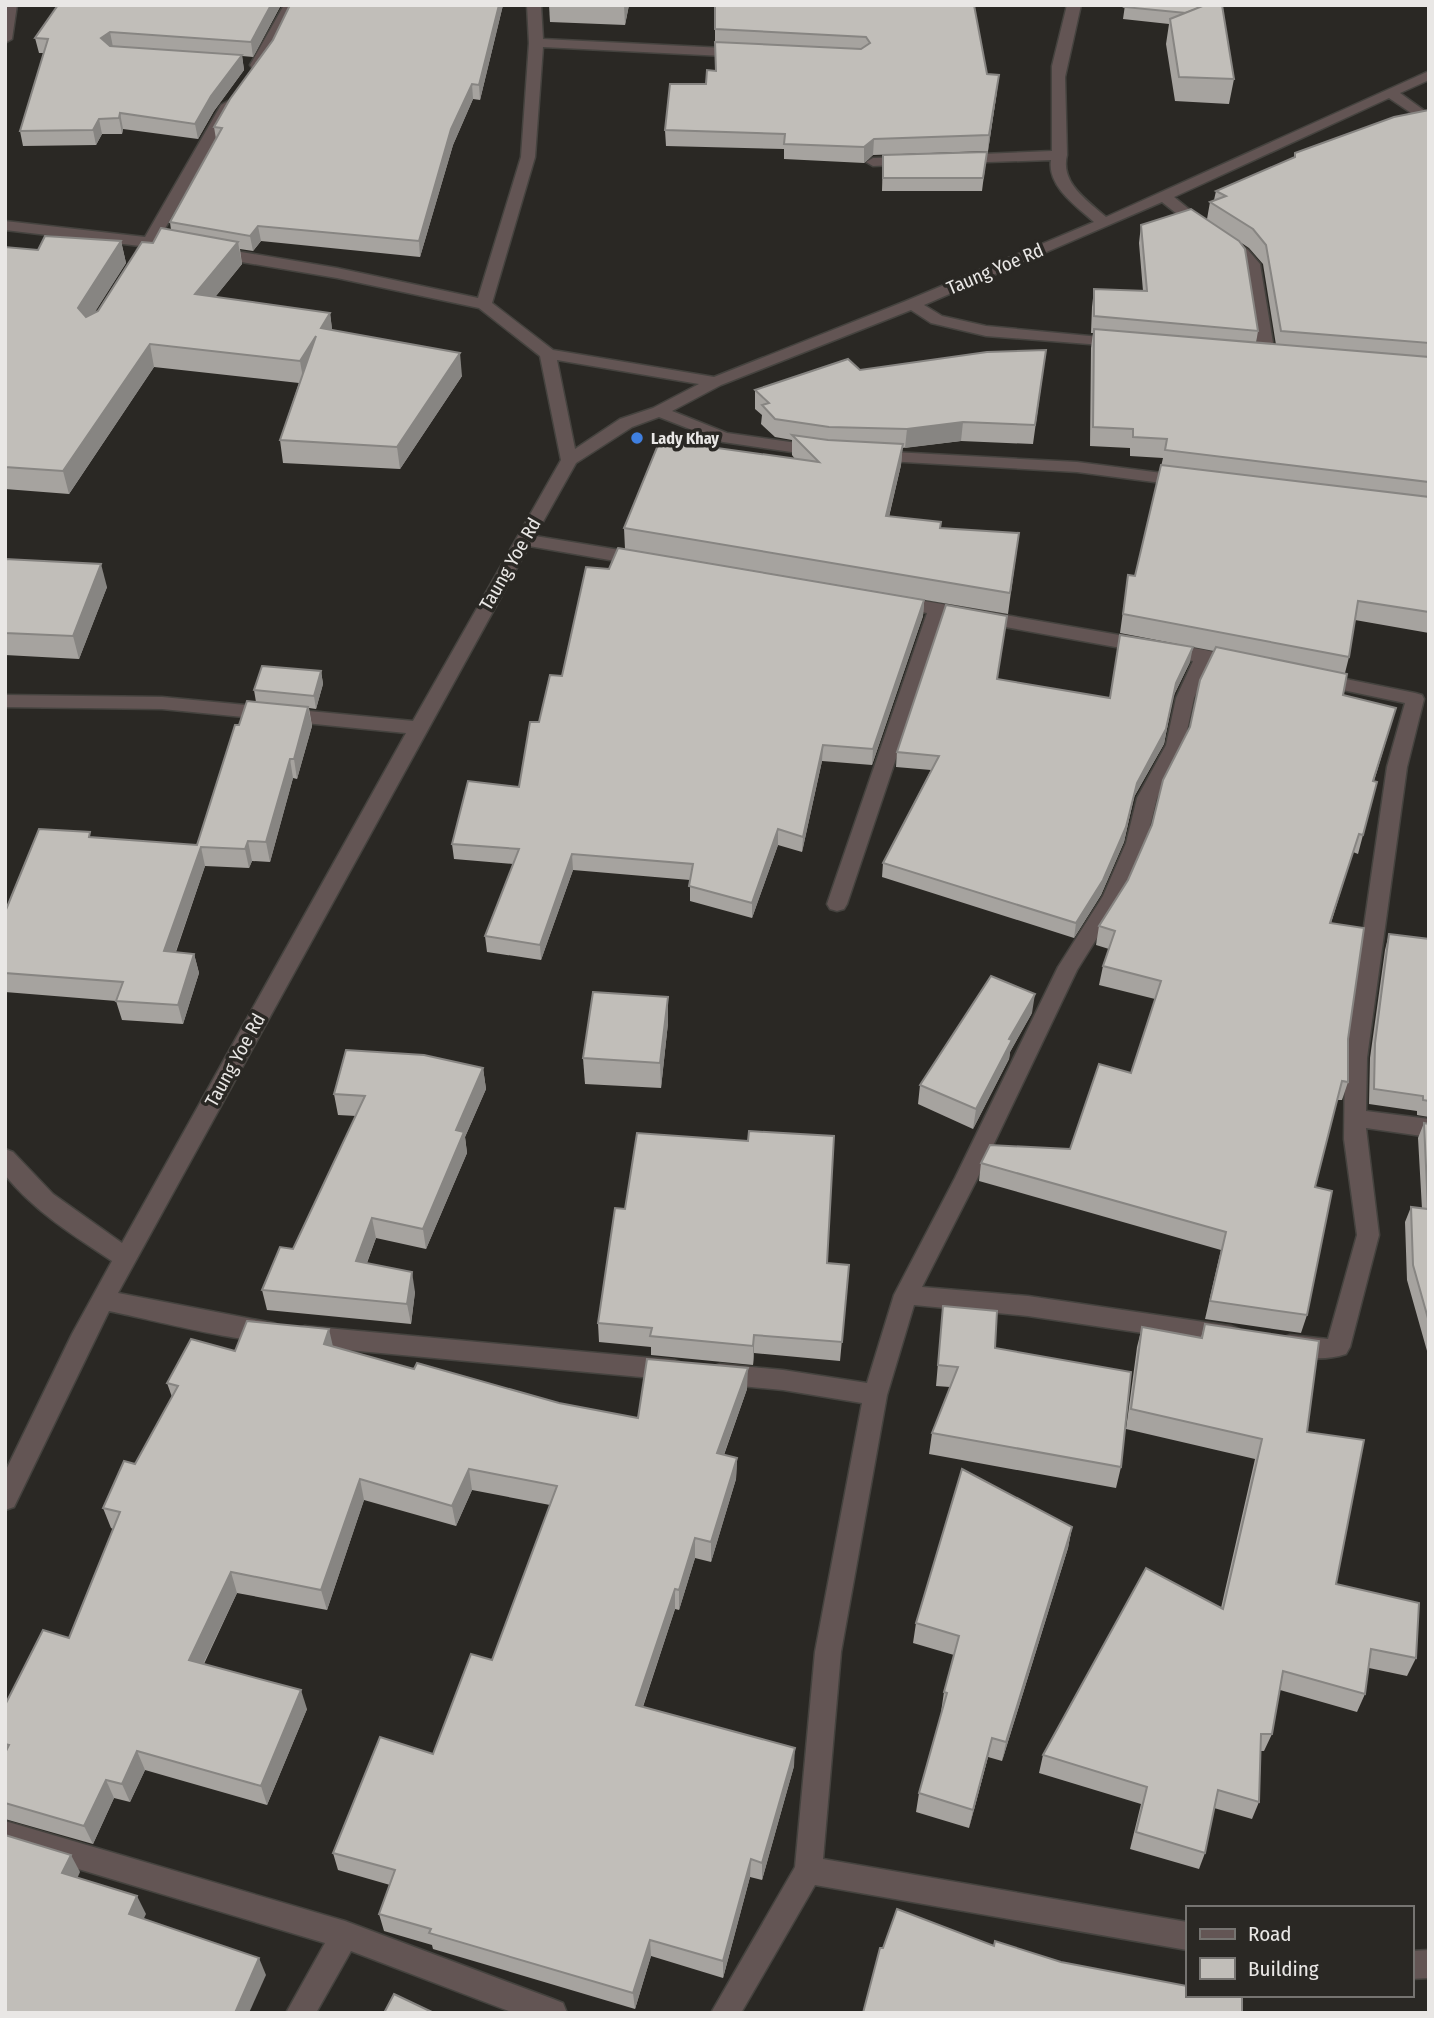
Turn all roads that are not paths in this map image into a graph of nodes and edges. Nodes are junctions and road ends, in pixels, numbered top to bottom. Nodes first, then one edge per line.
1 (10, 5) edge
2 (291, 5) edge
3 (534, 5) edge
4 (1074, 5) edge
5 (5, 39) edge
6 (536, 43) junction
7 (763, 54) edge
8 (251, 67) edge
9 (1429, 75) edge
10 (237, 93) edge
11 (1391, 93) junction
12 (1429, 121) edge
13 (1060, 155) junction
14 (873, 162) dead end
15 (1164, 196) junction
16 (1104, 223) junction
17 (5, 225) edge
18 (151, 241) junction
19 (136, 264) edge
20 (484, 304) junction
21 (912, 304) junction
22 (1133, 345) edge
23 (548, 354) junction
24 (1266, 355) edge
25 (715, 382) junction
26 (659, 411) junction
27 (569, 460) junction
28 (1197, 482) edge
29 (524, 540) junction
30 (662, 563) edge
31 (883, 600) edge
32 (937, 609) junction
33 (1205, 656) junction
34 (1257, 667) edge
35 (1297, 675) edge
36 (5, 701) edge
37 (1422, 701) edge
38 (418, 728) junction
39 (837, 904) dead end
40 (1356, 1118) junction
41 (1429, 1128) edge
42 (5, 1158) edge
43 (126, 1258) junction
44 (906, 1295) junction
45 (104, 1300) junction
46 (1248, 1338) edge
47 (1274, 1342) edge
48 (875, 1395) junction
49 (5, 1499) edge
50 (5, 1834) edge
51 (808, 1870) junction
52 (345, 1935) junction
53 (1186, 1936) edge
54 (300, 2013) edge
55 (552, 2013) edge
56 (725, 2013) edge

1 - 5 street
2 - 8 street
3 - 6 street
4 - 13 street
6 - 7 street
6 - 20 street
9 - 11 street, Taung Yoe Rd
10 - 18 street
11 - 12 street
11 - 15 street, Taung Yoe Rd
13 - 14 street
13 - 16 street
15 - 16 street, Taung Yoe Rd
15 - 24 street
16 - 21 street, Taung Yoe Rd
17 - 18 street
18 - 19 street
18 - 20 street
20 - 23 street
21 - 22 street
21 - 25 street, Taung Yoe Rd
23 - 25 street
23 - 27 street
25 - 26 street, Taung Yoe Rd
26 - 27 street, Taung Yoe Rd
26 - 28 street
27 - 29 street, Taung Yoe Rd
29 - 30 street
29 - 38 street, Taung Yoe Rd
31 - 32 street
32 - 33 street
32 - 39 street
33 - 34 street
33 - 44 street
35 - 37 street
36 - 38 street
37 - 40 street
38 - 43 street, Taung Yoe Rd
40 - 41 street
40 - 47 street
42 - 43 street
43 - 45 street, Taung Yoe Rd
44 - 46 street
44 - 48 street
45 - 48 street
45 - 49 street, Taung Yoe Rd
48 - 51 street
50 - 52 street
51 - 53 street
51 - 56 street
52 - 54 street
52 - 55 street

